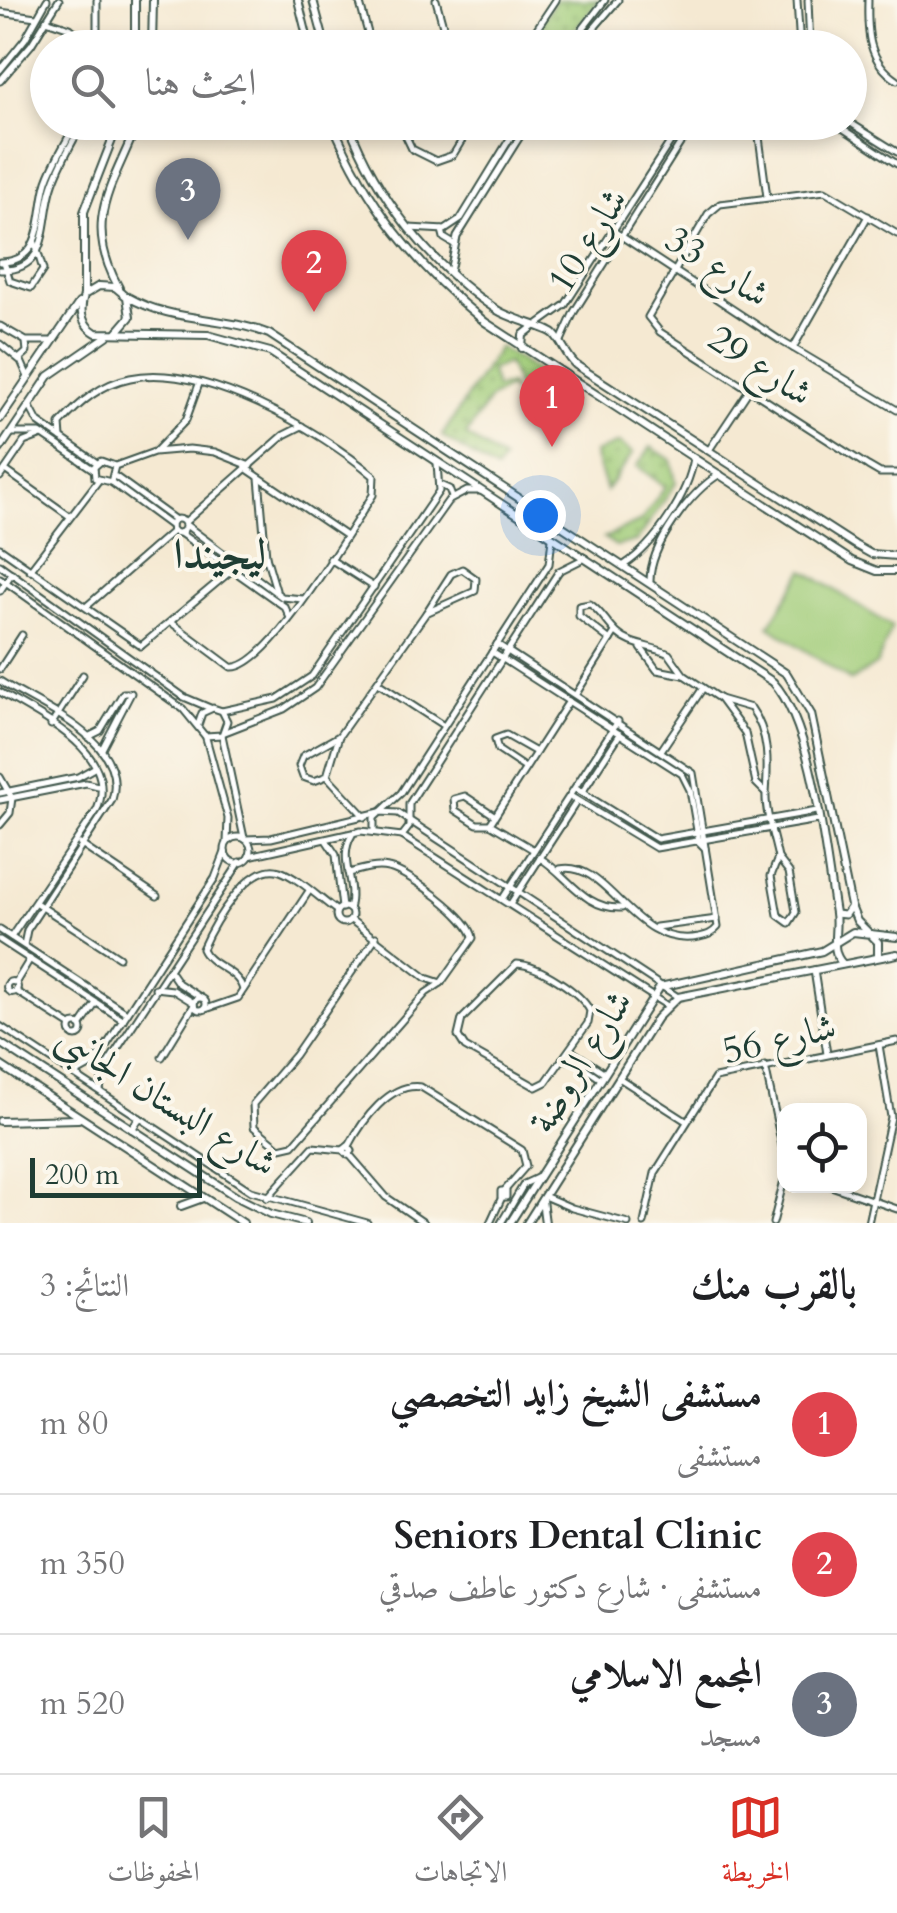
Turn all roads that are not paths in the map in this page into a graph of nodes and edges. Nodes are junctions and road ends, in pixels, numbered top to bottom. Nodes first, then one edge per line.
1 (59, 0) edge
2 (97, 0) edge
3 (136, 0) edge
4 (153, 0) edge
5 (298, 0) edge
6 (314, 0) edge
7 (359, 0) edge
8 (436, 0) edge
9 (556, 0) edge
10 (606, 0) edge
11 (618, 0) edge
12 (798, 0) edge
13 (808, 0) edge
14 (868, 0) edge
15 (46, 2) edge
16 (52, 10) junction
17 (0, 12) edge
18 (36, 17) junction
19 (45, 21) junction
20 (38, 30) edge
21 (72, 30) edge
22 (96, 30) edge
23 (135, 30) edge
24 (152, 30) edge
25 (306, 30) edge
26 (322, 30) edge
27 (367, 30) edge
28 (444, 30) edge
29 (536, 30) edge
30 (582, 30) edge
31 (593, 30) edge
32 (799, 30) edge
33 (809, 30) edge
34 (30, 41) edge
35 (0, 70) edge
36 (0, 80) edge
37 (897, 80) edge
38 (867, 133) edge
39 (69, 140) edge
40 (72, 140) edge
41 (112, 140) edge
42 (131, 140) edge
43 (340, 140) edge
44 (356, 140) edge
45 (407, 140) edge
46 (463, 140) edge
47 (510, 140) edge
48 (517, 140) edge
49 (671, 140) edge
50 (684, 140) edge
51 (759, 140) edge
52 (860, 140) edge
53 (897, 152) edge
54 (897, 164) edge
55 (767, 197) junction
56 (472, 208) junction
57 (868, 216) junction
58 (409, 228) junction
59 (442, 230) junction
60 (612, 230) junction
61 (897, 234) edge
62 (622, 236) junction
63 (34, 243) junction
64 (454, 244) junction
65 (40, 251) junction
66 (2, 262) edge
67 (3, 270) edge
68 (673, 270) junction
69 (450, 272) junction
70 (120, 289) junction
71 (84, 297) junction
72 (127, 297) junction
73 (0, 326) edge
74 (534, 327) junction
75 (114, 333) junction
76 (26, 341) junction
77 (50, 342) junction
78 (0, 344) edge
79 (561, 344) junction
80 (522, 348) junction
81 (793, 348) junction
82 (18, 359) junction
83 (548, 365) junction
84 (28, 377) junction
85 (200, 384) junction
86 (749, 390) junction
87 (29, 405) junction
88 (378, 407) junction
89 (897, 410) edge
90 (288, 418) junction
91 (0, 419) edge
92 (35, 419) junction
93 (400, 420) junction
94 (372, 421) junction
95 (302, 426) junction
96 (180, 428) junction
97 (27, 431) junction
98 (10, 434) junction
99 (43, 435) junction
100 (284, 436) junction
101 (395, 437) junction
102 (57, 439) junction
103 (188, 448) junction
104 (0, 449) edge
105 (154, 452) junction
106 (708, 452) junction
107 (230, 458) junction
108 (694, 458) junction
109 (436, 460) junction
110 (115, 466) junction
111 (95, 467) junction
112 (248, 468) junction
113 (5, 470) junction
114 (897, 473) edge
115 (720, 474) junction
116 (0, 477) edge
117 (237, 477) junction
118 (259, 478) junction
119 (114, 480) junction
120 (98, 482) junction
121 (440, 486) junction
122 (278, 490) junction
123 (484, 492) junction
124 (452, 498) junction
125 (263, 500) junction
126 (786, 500) junction
127 (777, 511) junction
128 (807, 513) junction
129 (68, 514) junction
130 (185, 524) junction
131 (174, 527) junction
132 (801, 527) junction
133 (346, 536) junction
134 (552, 536) junction
135 (0, 548) edge
136 (266, 556) junction
137 (897, 556) edge
138 (552, 558) junction
139 (586, 558) junction
140 (330, 559) junction
141 (563, 566) junction
142 (624, 566) junction
143 (2, 567) edge
144 (30, 570) junction
145 (232, 570) junction
146 (897, 571) edge
147 (12, 573) junction
148 (250, 573) junction
149 (2, 579) edge
150 (650, 581) junction
151 (374, 587) junction
152 (0, 591) edge
153 (279, 597) junction
154 (303, 598) junction
155 (87, 606) junction
156 (694, 610) junction
157 (426, 613) junction
158 (290, 619) junction
159 (172, 623) junction
160 (714, 623) junction
161 (695, 630) junction
162 (616, 632) junction
163 (22, 635) dead end
164 (610, 640) junction
165 (497, 644) junction
166 (716, 644) junction
167 (640, 647) junction
168 (508, 650) junction
169 (492, 652) junction
170 (503, 658) junction
171 (0, 670) edge
172 (684, 675) junction
173 (84, 676) dead end
174 (139, 677) junction
175 (0, 681) edge
176 (378, 683) junction
177 (703, 688) junction
178 (0, 692) edge
179 (128, 692) junction
180 (576, 694) junction
181 (720, 699) junction
182 (569, 701) junction
183 (213, 708) junction
184 (222, 711) junction
185 (56, 717) junction
186 (618, 721) junction
187 (51, 725) junction
188 (198, 725) junction
189 (444, 726) junction
190 (625, 726) junction
191 (613, 729) junction
192 (223, 734) junction
193 (620, 734) junction
194 (204, 736) junction
195 (338, 736) junction
196 (88, 737) junction
197 (102, 749) junction
198 (662, 749) junction
199 (536, 752) junction
200 (94, 768) junction
201 (525, 768) junction
202 (327, 776) junction
203 (0, 777) edge
204 (98, 786) junction
205 (575, 788) junction
206 (0, 792) edge
207 (582, 792) junction
208 (766, 792) junction
209 (11, 794) junction
210 (570, 796) junction
211 (395, 799) junction
212 (0, 800) edge
213 (577, 800) junction
214 (408, 804) junction
215 (816, 811) junction
216 (380, 812) junction
217 (494, 815) junction
218 (364, 817) junction
219 (408, 819) junction
220 (771, 820) junction
221 (818, 820) junction
222 (490, 824) junction
223 (0, 825) edge
224 (772, 829) junction
225 (374, 830) junction
226 (706, 831) junction
227 (355, 832) junction
228 (698, 833) junction
229 (402, 836) junction
230 (244, 838) junction
231 (323, 838) junction
232 (228, 842) junction
233 (79, 843) junction
234 (704, 843) junction
235 (534, 850) junction
236 (225, 852) junction
237 (249, 856) junction
238 (540, 858) junction
239 (778, 858) junction
240 (240, 862) junction
241 (342, 864) junction
242 (560, 869) junction
243 (348, 873) junction
244 (509, 888) junction
245 (309, 891) junction
246 (517, 894) junction
247 (157, 896) dead end
248 (503, 898) junction
249 (511, 903) junction
250 (39, 905) junction
251 (850, 906) junction
252 (622, 908) junction
253 (343, 909) junction
254 (835, 914) junction
255 (717, 918) junction
256 (351, 920) junction
257 (654, 928) junction
258 (0, 930) edge
259 (872, 934) junction
260 (10, 937) junction
261 (376, 937) junction
262 (897, 937) edge
263 (0, 940) edge
264 (836, 942) junction
265 (24, 945) junction
266 (897, 954) edge
267 (118, 957) dead end
268 (878, 957) junction
269 (30, 959) junction
270 (843, 964) junction
271 (168, 968) junction
272 (814, 970) junction
273 (251, 978) junction
274 (426, 978) junction
275 (240, 980) junction
276 (441, 983) junction
277 (660, 986) junction
278 (156, 988) junction
279 (243, 990) junction
280 (426, 994) junction
281 (101, 995) junction
282 (652, 996) junction
283 (678, 996) junction
284 (198, 1001) junction
285 (96, 1002) junction
286 (666, 1005) junction
287 (217, 1006) junction
288 (203, 1010) junction
289 (128, 1013) junction
290 (136, 1018) junction
291 (189, 1018) junction
292 (123, 1020) junction
293 (0, 1026) edge
294 (72, 1026) junction
295 (81, 1026) junction
296 (132, 1026) junction
297 (22, 1040) junction
298 (897, 1041) edge
299 (0, 1043) edge
300 (879, 1044) junction
301 (570, 1049) junction
302 (14, 1052) junction
303 (827, 1054) junction
304 (162, 1057) dead end
305 (562, 1059) junction
306 (0, 1065) edge
307 (765, 1066) junction
308 (74, 1074) junction
309 (603, 1076) junction
310 (619, 1078) junction
311 (100, 1090) junction
312 (139, 1118) junction
313 (82, 1119) junction
314 (0, 1121) edge
315 (686, 1121) junction
316 (777, 1122) edge
317 (132, 1129) junction
318 (347, 1150) junction
319 (539, 1177) junction
320 (782, 1193) edge
321 (853, 1193) edge
322 (505, 1194) junction
323 (203, 1198) junction
324 (266, 1198) junction
325 (543, 1198) junction
326 (513, 1200) junction
327 (875, 1200) junction
328 (181, 1206) dead end
329 (897, 1209) edge
330 (243, 1223) edge
331 (306, 1223) edge
332 (367, 1223) edge
333 (424, 1223) edge
334 (490, 1223) edge
335 (500, 1223) edge
336 (510, 1223) edge
337 (527, 1223) edge
338 (545, 1223) edge
339 (628, 1223) edge
340 (644, 1223) edge
341 (774, 1223) edge
342 (868, 1223) edge

1 - 16 street
2 - 22 street
3 - 23 street
4 - 24 street
5 - 25 street
6 - 26 street
7 - 27 street
8 - 28 street
9 - 29 street
10 - 30 street
11 - 31 street
12 - 32 street
13 - 33 street
14 - 37 street
15 - 16 street
15 - 18 street
16 - 19 street
17 - 18 street
18 - 19 street
18 - 35 street
19 - 20 street
19 - 21 street
34 - 36 street
38 - 53 street
39 - 63 street
40 - 65 street
41 - 71 street
42 - 70 street
43 - 80 street
44 - 58 street
45 - 46 street
47 - 56 street
48 - 56 street
49 - 60 street, شارع 10
50 - 62 street, شارع 10
51 - 55 street
52 - 54 street
55 - 57 street
55 - 68 street
56 - 59 street
56 - 64 street
57 - 61 street
57 - 81 street
58 - 59 street
58 - 69 street
59 - 64 street
60 - 62 street, شارع 33
60 - 74 street, شارع 10
62 - 68 street, شارع 33
62 - 79 street, شارع 10
63 - 65 street
63 - 66 street
64 - 69 street
65 - 67 street
65 - 67 street
66 - 67 street
68 - 81 street, شارع 33
68 - 86 street, شارع 29
69 - 74 street
70 - 71 street
70 - 72 street
71 - 75 street
71 - 77 street
72 - 75 street
72 - 88 street
73 - 76 street
74 - 79 street
74 - 80 street
75 - 87 street
75 - 94 street
76 - 77 street
76 - 82 street
77 - 84 street
78 - 82 street
79 - 83 street
79 - 106 street
80 - 83 street
81 - 89 street, شارع 33
82 - 84 street
83 - 108 street
84 - 91 street
85 - 90 street
85 - 96 street
85 - 102 street
86 - 106 street
86 - 114 street, شارع 29
87 - 92 street
87 - 98 street
88 - 93 street
88 - 94 street
90 - 95 street
90 - 100 street
92 - 97 street
92 - 102 street
93 - 101 street
93 - 142 street
94 - 101 street
95 - 100 street
95 - 133 street
96 - 103 street
96 - 105 street
97 - 98 street
97 - 99 street
98 - 104 street
99 - 102 street
99 - 113 street
100 - 112 street
101 - 109 street
102 - 111 street
103 - 105 street
103 - 107 street
105 - 110 street
106 - 126 street
107 - 112 street
107 - 117 street
108 - 115 street
108 - 142 street
109 - 121 street
109 - 123 street
110 - 111 street
110 - 119 street
111 - 120 street
112 - 117 street
112 - 118 street
113 - 116 street
113 - 129 street
115 - 127 street
115 - 150 street
117 - 130 street
118 - 122 street
118 - 125 street
119 - 120 street
119 - 131 street
120 - 129 street
121 - 124 street
121 - 151 street
122 - 125 street
122 - 133 street
123 - 124 street
123 - 134 street
124 - 192 street
125 - 136 street
126 - 127 street
126 - 128 street
127 - 132 street
128 - 132 street
128 - 137 street
129 - 144 street
130 - 131 street
130 - 131 street
130 - 148 street
131 - 145 street
131 - 155 street
132 - 146 street
133 - 140 street
134 - 138 street
134 - 139 street
135 - 144 street
136 - 148 street
136 - 153 street
138 - 141 street
138 - 165 street
139 - 141 street
139 - 161 street
140 - 151 street
140 - 154 street
141 - 168 street
142 - 150 street
143 - 147 street
143 - 149 street
144 - 155 street
145 - 153 street
145 - 159 street
147 - 149 street
147 - 183 street
148 - 153 street
149 - 152 street
149 - 174 street
150 - 156 street
151 - 184 street
153 - 154 street
153 - 158 street
154 - 158 street
155 - 159 street
156 - 160 street
156 - 161 street
157 - 157 street
157 - 176 street
158 - 159 street
160 - 166 street
160 - 251 street
161 - 166 street
162 - 164 street
162 - 164 street
162 - 167 street
163 - 171 street
164 - 180 street
165 - 168 street
165 - 169 street
166 - 215 street
167 - 172 street
167 - 172 street
168 - 170 street
168 - 180 street
169 - 170 street
169 - 189 street
170 - 182 street
170 - 214 street
172 - 177 street
173 - 185 street
174 - 179 street
174 - 188 street
175 - 185 street
176 - 189 street
176 - 195 street
177 - 181 street
177 - 198 street
178 - 187 street
179 - 196 street
179 - 197 street
180 - 186 street
181 - 208 street
181 - 208 street
182 - 191 street
182 - 199 street
183 - 184 street
183 - 188 street
184 - 192 street
185 - 187 street
185 - 196 street
186 - 190 street
186 - 191 street
187 - 200 street
188 - 194 street
189 - 211 street
190 - 193 street
190 - 198 street
191 - 193 street
191 - 205 street
192 - 194 street
192 - 230 street
193 - 207 street
193 - 228 street
194 - 232 street
195 - 202 street
195 - 202 street
196 - 197 street
197 - 233 street
198 - 226 street
199 - 201 street
199 - 201 street
200 - 204 street
200 - 209 street
201 - 217 street
202 - 218 street
203 - 209 street
204 - 209 street
204 - 233 street
205 - 207 street
205 - 210 street
206 - 209 street
207 - 213 street
207 - 228 street
208 - 220 street
209 - 212 street
209 - 223 street
210 - 213 street
210 - 235 street
211 - 214 street
211 - 216 street
213 - 234 street
213 - 238 street
214 - 219 street
215 - 220 street
215 - 221 street
216 - 218 street
216 - 219 street
216 - 225 street
217 - 222 street
217 - 222 street
218 - 230 street
219 - 229 street
219 - 244 street
220 - 224 street
220 - 226 street
221 - 224 street
221 - 254 street
222 - 235 street
224 - 234 street
224 - 239 street
225 - 227 street
225 - 229 street
226 - 228 street
226 - 234 street
227 - 231 street
227 - 241 street
228 - 234 street
229 - 248 street
230 - 232 street
230 - 237 street
231 - 237 street
231 - 241 street
232 - 236 street
233 - 247 street
233 - 250 street
234 - 255 street
235 - 244 street
236 - 240 street
236 - 289 street
237 - 240 street
238 - 242 street
238 - 246 street
239 - 239 street
240 - 271 street
241 - 243 street
241 - 253 street
242 - 252 street
242 - 252 street
243 - 253 street
243 - 276 street
244 - 246 street
244 - 248 street
245 - 253 street
245 - 273 street
245 - 275 street
246 - 249 street
246 - 277 street
248 - 249 street
249 - 282 street
250 - 260 street
250 - 265 street
250 - 267 street
251 - 254 street
251 - 259 street
252 - 257 street
253 - 256 street
253 - 256 street
254 - 264 street
255 - 257 street
255 - 257 street
256 - 261 street
258 - 260 street
259 - 262 street, شارع الروضة
259 - 264 street, شارع الروضة
259 - 268 street
260 - 265 street
261 - 274 street
261 - 280 street
263 - 269 street
264 - 270 street
264 - 277 street, شارع الروضة
265 - 281 street
266 - 268 street, شارع الروضة
268 - 270 street, شارع الروضة
269 - 285 street
269 - 294 street
270 - 272 street, شارع الروضة
271 - 278 street
271 - 284 street
272 - 283 street, شارع الروضة
272 - 303 street
273 - 275 street
273 - 279 street
274 - 276 street
274 - 280 street
275 - 279 street
276 - 280 street
277 - 282 street, شارع الروضة
277 - 283 street
278 - 284 street
278 - 290 street
279 - 287 street
281 - 285 street
281 - 289 street
282 - 286 street
282 - 309 street, شارع الروضة
283 - 286 street, شارع الروضة
284 - 287 street
284 - 288 street
284 - 291 street
285 - 292 street
285 - 295 street
286 - 310 street, شارع الروضة
287 - 288 street
288 - 291 street
289 - 290 street
289 - 292 street
290 - 296 street
291 - 304 street
292 - 296 street
292 - 308 street
293 - 297 street, شارع البستان الجانبى
294 - 295 street
294 - 295 street
296 - 311 street
297 - 302 street
297 - 308 street, شارع البستان الجانبى
298 - 300 street, شارع 56
299 - 302 street
300 - 303 street, شارع 56
300 - 327 street
301 - 305 street
301 - 305 street
301 - 309 street
302 - 317 street
303 - 307 street, شارع 56
305 - 309 street
306 - 313 street
307 - 315 street, شارع 56
307 - 316 street
308 - 311 street, شارع البستان الجانبى
309 - 319 street, شارع الروضة
310 - 315 street
310 - 325 street, شارع الروضة
311 - 312 street, شارع البستان الجانبى
312 - 317 street
312 - 324 street, شارع البستان الجانبى
313 - 314 street
313 - 323 street
315 - 340 street, شارع 56
317 - 331 street
318 - 322 street
318 - 324 street
318 - 333 street
319 - 326 street
319 - 336 street, شارع الروضة
320 - 341 street
321 - 327 street
322 - 326 street
322 - 334 street
323 - 328 street
323 - 330 street
324 - 332 street, شارع البستان الجانبى
325 - 337 street, شارع الروضة
325 - 338 street
325 - 339 street
326 - 335 street
327 - 329 street
327 - 342 street

